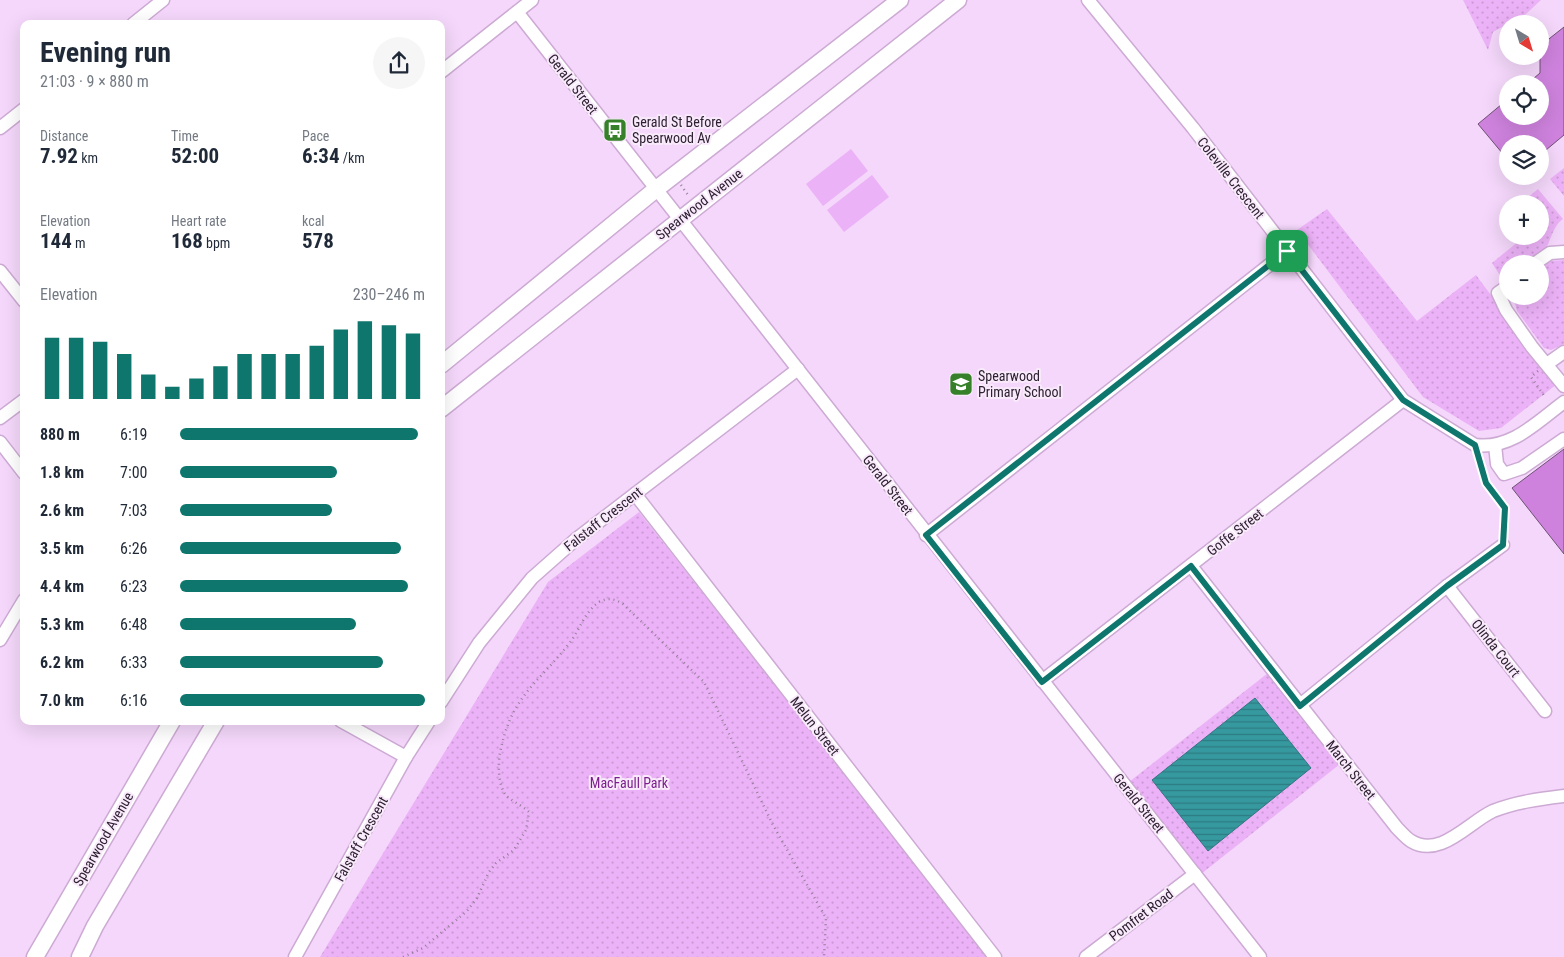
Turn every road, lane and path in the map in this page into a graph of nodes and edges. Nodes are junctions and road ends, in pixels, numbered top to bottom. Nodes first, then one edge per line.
1 (163, 0) edge
2 (532, 0) edge
3 (900, 0) edge
4 (958, 0) edge
5 (1088, 0) edge
6 (517, 12) junction
7 (138, 20) edge
8 (445, 69) edge
9 (20, 112) edge
10 (0, 128) edge
11 (674, 176) junction
12 (655, 190) junction
13 (696, 206) junction
14 (678, 220) junction
15 (1287, 251) junction
16 (1564, 252) edge
17 (1547, 255) edge
18 (0, 271) edge
19 (20, 296) edge
20 (1505, 305) edge
21 (1564, 352) edge
22 (445, 362) edge
23 (1547, 364) junction
24 (798, 369) junction
25 (1564, 386) edge
26 (1545, 397) dead end
27 (1403, 400) junction
28 (1564, 402) edge
29 (20, 403) edge
30 (445, 406) edge
31 (0, 418) edge
32 (1564, 439) edge
33 (0, 442) edge
34 (1475, 445) junction
35 (1495, 445) junction
36 (20, 468) edge
37 (635, 494) junction
38 (926, 535) junction
39 (1503, 545) joint
40 (1191, 566) junction
41 (1447, 586) junction
42 (20, 607) edge
43 (0, 640) edge
44 (1042, 682) junction
45 (445, 696) edge
46 (1300, 706) junction
47 (1544, 711) dead end
48 (170, 725) edge
49 (214, 725) edge
50 (348, 725) edge
51 (426, 725) edge
52 (406, 757) junction
53 (1564, 796) edge
54 (1195, 874) junction
55 (35, 957) edge
56 (80, 957) edge
57 (295, 957) edge
58 (403, 957) edge
59 (824, 957) edge
60 (995, 957) edge
61 (1086, 957) edge
62 (1260, 957) edge

1 - 7 street
2 - 6 street
3 - 11 main road
4 - 13 main road, Spearwood Avenue
5 - 15 street, Coleville Crescent
6 - 8 street
6 - 12 street, Gerald Street
9 - 10 street
11 - 12 main road
11 - 13 path
12 - 14 street, Gerald Street
12 - 22 main road
13 - 14 main road, Spearwood Avenue
14 - 24 street, Gerald Street
14 - 30 main road, Spearwood Avenue
15 - 27 street, Coleville Crescent
15 - 38 street
16 - 17 street
18 - 19 street
20 - 23 street
21 - 23 street
23 - 25 street
23 - 26 path
24 - 37 street, Falstaff Crescent
24 - 38 street, Gerald Street
27 - 34 street, Coleville Crescent
27 - 40 street, Goffe Street
28 - 35 street
29 - 31 street
32 - 35 street
33 - 36 street
34 - 35 street
34 - 39 path
37 - 45 street, Falstaff Crescent
37 - 60 street, Melun Street
38 - 44 street, Gerald Street
39 - 41 street
40 - 44 street, Goffe Street
40 - 46 street, March Street
41 - 46 street
41 - 47 street, Olinda Court
42 - 43 street
44 - 54 street, Gerald Street
46 - 53 street, March Street
48 - 55 main road, Spearwood Avenue
49 - 56 main road
50 - 52 street
51 - 52 street, Falstaff Crescent
52 - 57 street, Falstaff Crescent
54 - 61 street, Pomfret Road
54 - 62 street, Gerald Street
58 - 59 path

